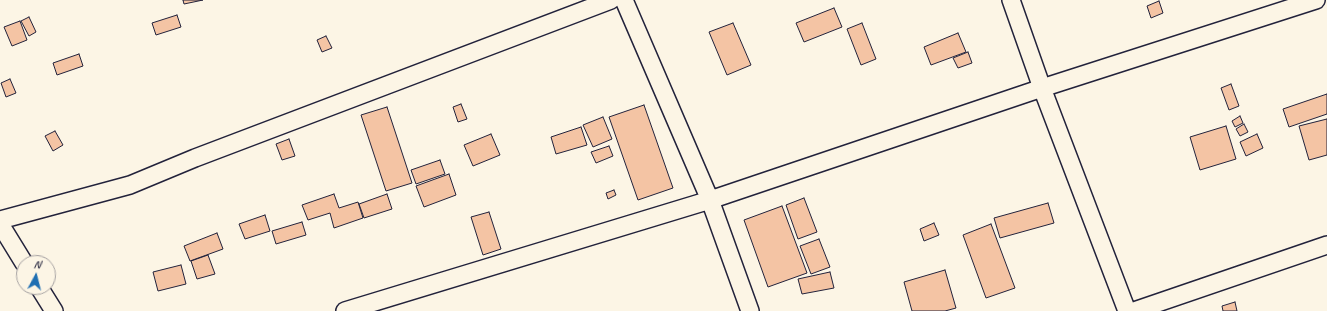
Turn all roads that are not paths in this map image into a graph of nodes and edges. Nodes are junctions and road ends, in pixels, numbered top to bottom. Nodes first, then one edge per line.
1 (611, 0) edge
2 (624, 0) edge
3 (1011, 0) edge
4 (1316, 0) edge
5 (1042, 88) junction
6 (710, 200) junction
7 (0, 220) edge
8 (0, 224) edge
9 (1327, 246) edge
10 (19, 255) edge
11 (44, 295) edge
12 (54, 311) edge
13 (345, 311) edge
14 (750, 311) edge
15 (1127, 311) edge
16 (1134, 311) edge

1 - 7 street
2 - 6 street
3 - 5 street
4 - 5 street
5 - 6 street
5 - 15 street
6 - 13 street
6 - 14 street
8 - 10 street
9 - 16 street
11 - 12 street

